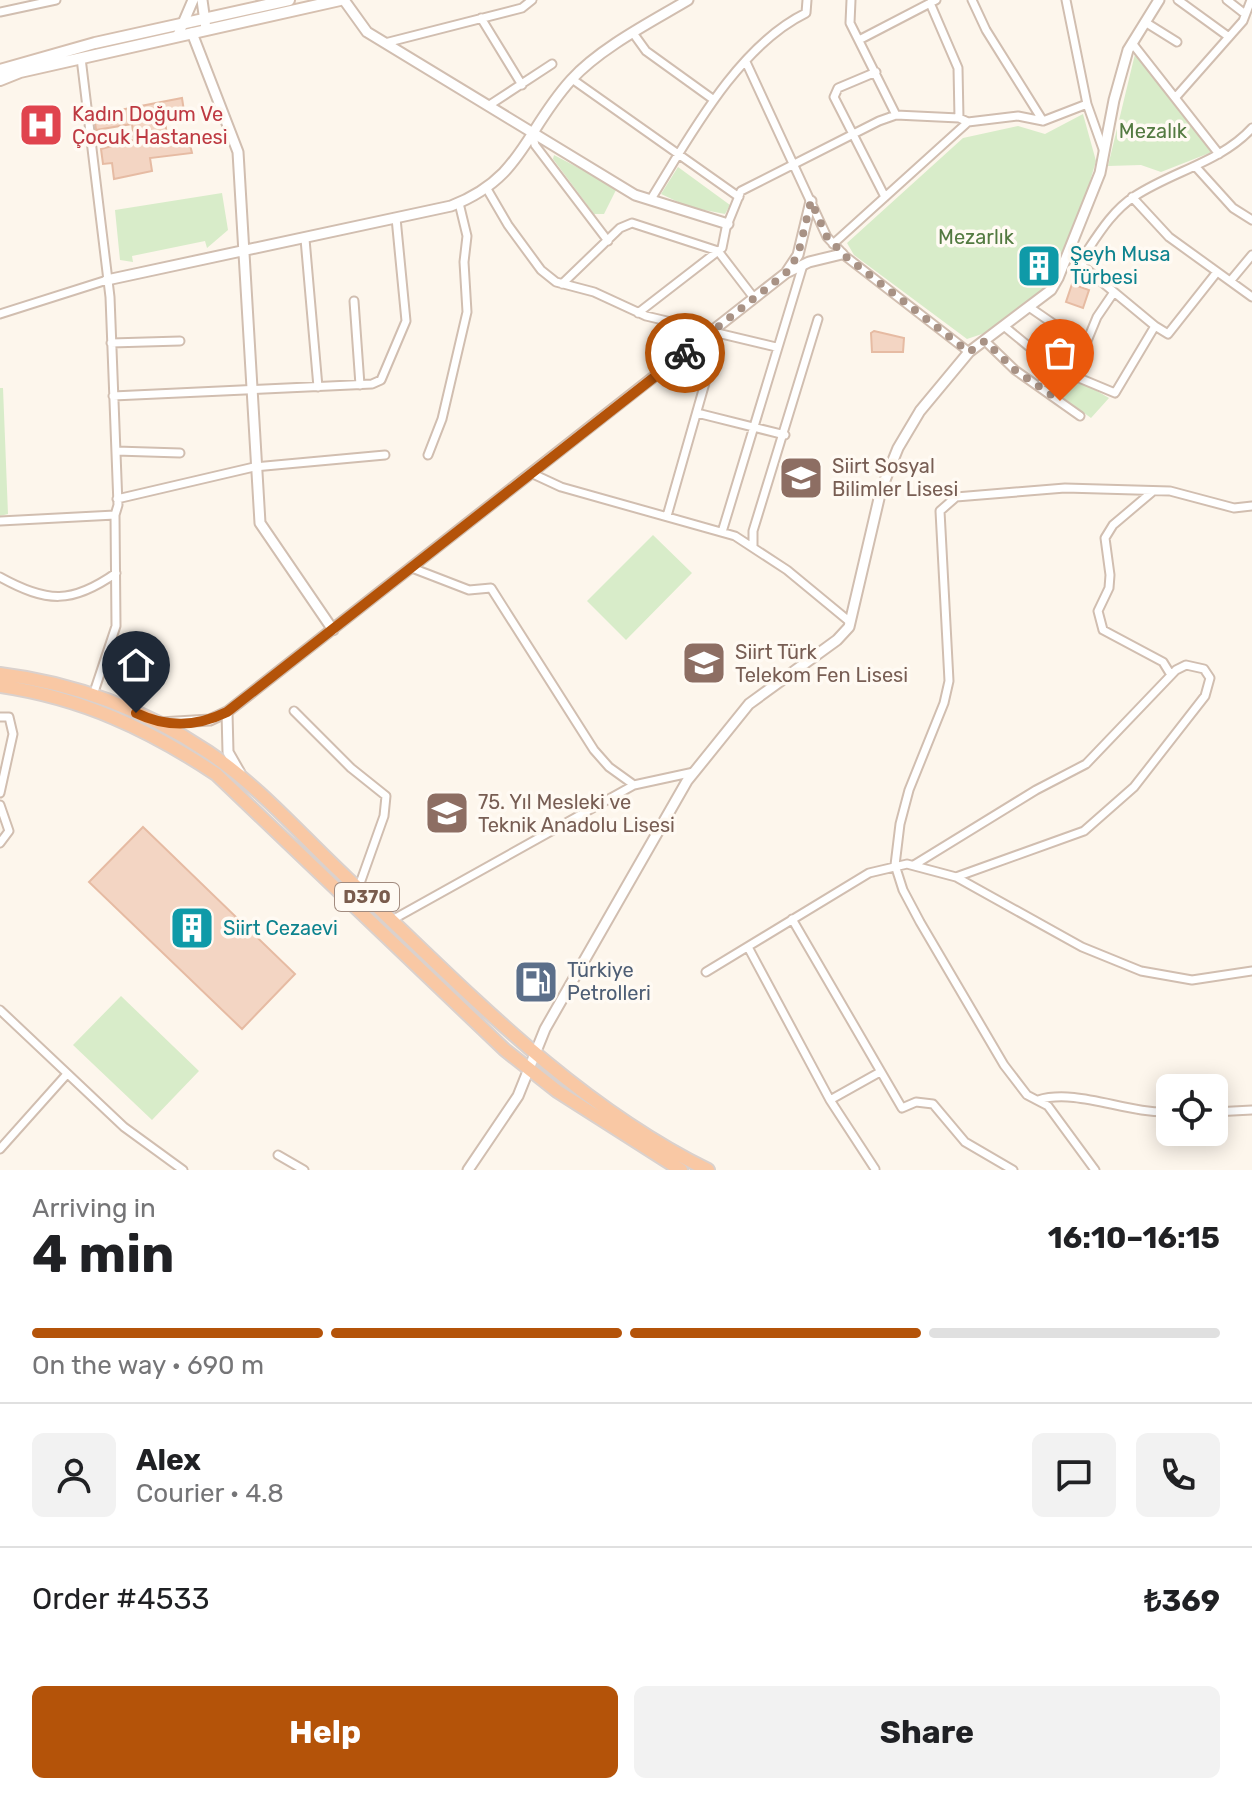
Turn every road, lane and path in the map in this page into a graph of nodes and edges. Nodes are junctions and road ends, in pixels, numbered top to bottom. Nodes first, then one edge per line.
1 (56, 0) edge
2 (193, 0) edge
3 (202, 0) edge
4 (289, 0) edge
5 (342, 0) edge
6 (532, 0) edge
7 (688, 0) edge
8 (807, 0) edge
9 (851, 0) edge
10 (909, 0) edge
11 (972, 0) edge
12 (1066, 0) edge
13 (1159, 0) edge
14 (1178, 0) edge
15 (1227, 0) edge
16 (1251, 0) edge
17 (933, 1) edge
18 (912, 10) junction
19 (0, 12) edge
20 (1245, 14) junction
21 (481, 18) junction
22 (184, 22) junction
23 (1145, 22) junction
24 (205, 23) junction
25 (192, 33) junction
26 (633, 33) junction
27 (178, 35) junction
28 (1229, 37) junction
29 (859, 40) junction
30 (1177, 42) dead end
31 (385, 43) junction
32 (1132, 43) junction
33 (81, 58) junction
34 (746, 62) junction
35 (552, 64) dead end
36 (0, 70) edge
37 (876, 72) junction
38 (572, 79) junction
39 (0, 80) edge
40 (522, 85) junction
41 (1175, 98) junction
42 (714, 100) junction
43 (1087, 104) junction
44 (488, 106) junction
45 (896, 115) junction
46 (959, 118) junction
47 (1043, 121) junction
48 (968, 122) junction
49 (1252, 128) edge
50 (532, 133) junction
51 (854, 135) junction
52 (1104, 151) junction
53 (679, 154) junction
54 (1219, 154) junction
55 (794, 164) junction
56 (1195, 166) junction
57 (487, 189) junction
58 (739, 197) junction
59 (885, 197) junction
60 (1132, 197) junction
61 (651, 199) junction
62 (811, 201) junction
63 (459, 203) junction
64 (396, 218) junction
65 (1252, 220) edge
66 (728, 224) junction
67 (305, 239) junction
68 (608, 241) junction
69 (833, 244) junction
70 (1070, 249) junction
71 (245, 251) junction
72 (718, 251) junction
73 (842, 254) junction
74 (1252, 255) edge
75 (1079, 263) junction
76 (803, 265) junction
77 (1217, 272) junction
78 (786, 273) junction
79 (1232, 279) junction
80 (107, 280) junction
81 (562, 284) junction
82 (1114, 292) junction
83 (1252, 297) edge
84 (754, 298) junction
85 (354, 301) dead end
86 (1029, 307) junction
87 (638, 313) junction
88 (0, 314) edge
89 (818, 319) dead end
90 (1155, 326) junction
91 (1005, 327) junction
92 (715, 333) junction
93 (180, 341) dead end
94 (985, 341) junction
95 (111, 343) junction
96 (776, 347) junction
97 (1083, 349) junction
98 (969, 352) junction
99 (1055, 368) junction
100 (1073, 375) junction
101 (360, 385) junction
102 (318, 387) junction
103 (1039, 387) junction
104 (250, 391) junction
105 (113, 396) junction
106 (697, 413) junction
107 (1080, 416) dead end
108 (752, 427) junction
109 (785, 435) junction
110 (116, 451) junction
111 (180, 453) dead end
112 (385, 455) dead end
113 (428, 455) dead end
114 (254, 467) junction
115 (533, 474) junction
116 (1153, 492) junction
117 (117, 499) junction
118 (1252, 506) edge
119 (115, 515) junction
120 (667, 516) junction
121 (0, 521) edge
122 (722, 532) junction
123 (753, 546) junction
124 (412, 568) junction
125 (116, 573) junction
126 (0, 577) edge
127 (850, 622) junction
128 (333, 630) junction
129 (0, 674) edge
130 (1171, 675) junction
131 (0, 686) edge
132 (93, 695) junction
133 (294, 711) dead end
134 (227, 712) junction
135 (0, 717) edge
136 (158, 723) junction
137 (694, 772) junction
138 (245, 783) junction
139 (634, 785) junction
140 (0, 793) edge
141 (0, 805) edge
142 (0, 843) edge
143 (895, 865) junction
144 (914, 865) junction
145 (956, 877) junction
146 (358, 889) junction
147 (792, 919) junction
148 (392, 920) junction
149 (748, 947) junction
150 (1252, 971) edge
151 (706, 972) dead end
152 (0, 1010) edge
153 (535, 1054) junction
154 (531, 1070) junction
155 (880, 1072) junction
156 (67, 1074) junction
157 (830, 1100) junction
158 (1038, 1100) junction
159 (1252, 1110) edge
160 (1156, 1111) edge
161 (1228, 1111) edge
162 (0, 1149) edge
163 (278, 1155) dead end
164 (875, 1169) edge
165 (183, 1170) edge
166 (304, 1170) edge
167 (468, 1170) edge
168 (681, 1170) edge
169 (708, 1170) edge
170 (1013, 1170) edge
171 (1095, 1170) edge

1 - 19 street
2 - 22 street
3 - 24 street
4 - 24 main road
5 - 24 main road
5 - 31 street
6 - 21 street
7 - 26 street
8 - 34 street
9 - 29 street
10 - 18 street
11 - 47 street
12 - 43 street
13 - 23 street
14 - 28 street
15 - 20 street
16 - 20 street
17 - 18 street
17 - 46 street
18 - 29 street
20 - 28 street
21 - 31 street
21 - 40 street
22 - 24 main road
22 - 27 street
22 - 36 main road
23 - 30 street
23 - 32 street
24 - 25 main road
25 - 27 main road
25 - 71 street
26 - 38 street
26 - 42 street
27 - 33 main road
28 - 41 street
29 - 37 street
31 - 44 street
32 - 41 street
32 - 52 street
33 - 39 main road
33 - 80 street
34 - 42 street
34 - 55 street
35 - 40 street
37 - 45 street
37 - 51 street
38 - 50 street
38 - 53 street
40 - 44 street
41 - 54 street
42 - 53 street
43 - 47 street
43 - 52 street
44 - 50 street
45 - 46 street
45 - 51 street
46 - 48 street
47 - 48 street
48 - 59 street
49 - 54 street
50 - 57 street
50 - 61 street
50 - 68 street
51 - 55 street
51 - 59 street
52 - 70 street
53 - 58 street
53 - 61 street
54 - 56 street
55 - 58 street
55 - 62 street
56 - 60 street
56 - 65 street
57 - 63 street
57 - 81 street
58 - 66 street
59 - 69 street
60 - 75 street
60 - 77 street
61 - 66 street
62 - 69 street
62 - 78 street
63 - 64 street
63 - 113 street
64 - 67 street
64 - 101 street
66 - 72 street
67 - 71 street
67 - 102 street
68 - 72 street
68 - 81 street
69 - 73 street
70 - 75 street
70 - 86 street
71 - 80 street
71 - 104 street
72 - 84 street
72 - 87 street
73 - 76 street
73 - 98 street
74 - 79 street
75 - 82 street
76 - 78 street
76 - 96 street
77 - 79 street
77 - 90 street
78 - 84 street
79 - 83 street
80 - 88 street
80 - 95 street
81 - 87 street
82 - 90 street
82 - 97 street
84 - 92 street
85 - 101 street
86 - 91 street
86 - 97 street
87 - 92 street
89 - 109 street
90 - 100 street
91 - 94 street
91 - 99 street
92 - 96 street
92 - 106 street
92 - 115 street
93 - 95 street
94 - 98 street
94 - 103 street
95 - 105 street
96 - 108 street
97 - 100 street
98 - 127 street
99 - 100 street
99 - 103 street
101 - 102 street
102 - 104 street
103 - 107 street
104 - 105 street
104 - 114 street
105 - 110 street
106 - 108 street
106 - 120 street
108 - 109 street
108 - 122 street
109 - 123 street
110 - 111 street
110 - 117 street
112 - 114 street
114 - 117 street
114 - 128 street
115 - 120 street
115 - 124 street
116 - 118 street
116 - 130 street
116 - 143 street
117 - 119 street
119 - 121 street
119 - 125 street
120 - 122 street
122 - 123 street
123 - 127 street
124 - 128 street
124 - 139 street
125 - 126 street
125 - 132 street
127 - 137 street
128 - 134 street
129 - 132 highway, D370
130 - 144 street
130 - 145 street
131 - 154 highway, D370
132 - 136 highway, D370
133 - 146 street
134 - 136 street
134 - 138 street
135 - 140 street
136 - 138 highway, D370
137 - 139 street
137 - 153 street
138 - 146 highway, D370
139 - 148 street
141 - 142 street
143 - 144 street
143 - 147 street
143 - 158 street
144 - 145 street
145 - 150 street
146 - 148 highway, D370
147 - 149 street
147 - 155 street
148 - 153 highway, D370
149 - 151 street
149 - 157 street
152 - 156 street
153 - 154 street
153 - 169 highway, D370
154 - 167 street
154 - 168 highway, D370
155 - 157 street
155 - 170 street
156 - 162 street
156 - 165 street
157 - 164 street
158 - 160 street
158 - 171 street
159 - 161 street
163 - 166 street

